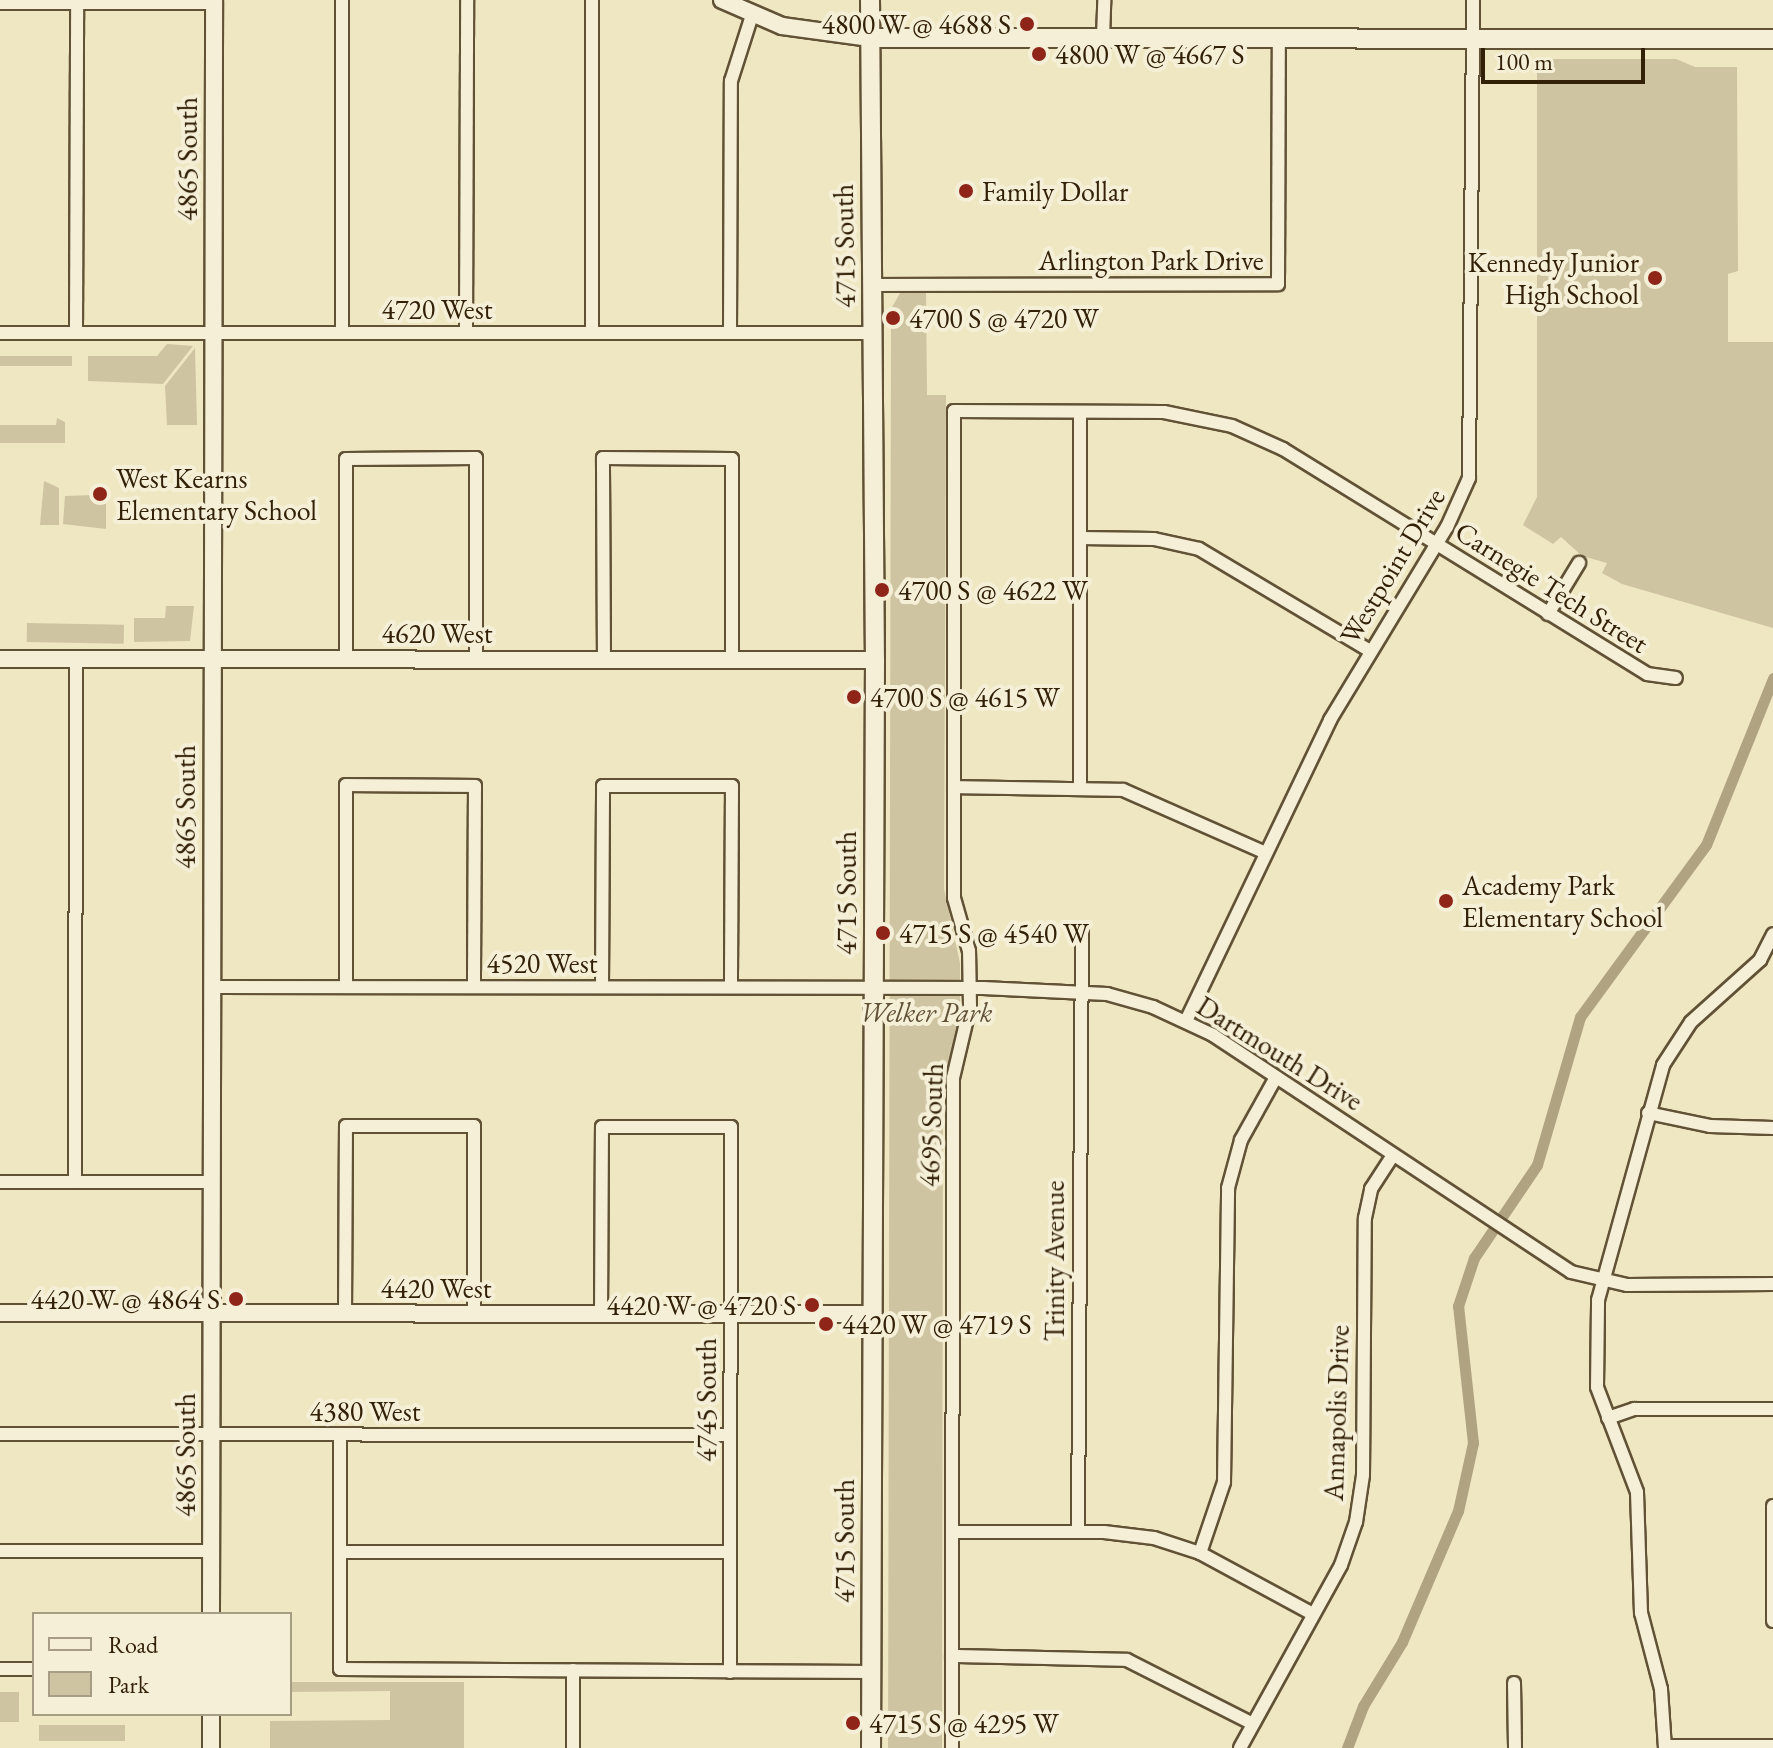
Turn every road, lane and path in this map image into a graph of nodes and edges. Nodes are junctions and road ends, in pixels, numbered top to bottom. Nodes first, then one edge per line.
1 (342, 0) edge
2 (467, 0) edge
3 (592, 0) edge
4 (722, 0) edge
5 (870, 0) edge
6 (1104, 0) edge
7 (1473, 0) edge
8 (214, 2) edge
9 (0, 3) edge
10 (77, 3) junction
11 (752, 15) junction
12 (870, 38) junction
13 (1103, 38) junction
14 (1279, 38) junction
15 (1472, 38) junction
16 (1773, 39) edge
17 (873, 285) junction
18 (0, 333) edge
19 (76, 333) junction
20 (213, 333) junction
21 (342, 333) junction
22 (466, 333) junction
23 (592, 333) junction
24 (730, 333) junction
25 (875, 333) junction
26 (954, 411) joint
27 (1080, 412) junction
28 (1080, 538) junction
29 (1435, 544) junction
30 (1579, 563) dead end
31 (1548, 614) junction
32 (1370, 651) junction
33 (0, 659) edge
34 (76, 659) junction
35 (346, 659) junction
36 (212, 660) junction
37 (476, 660) junction
38 (604, 660) junction
39 (732, 660) junction
40 (875, 660) junction
41 (1676, 678) dead end
42 (954, 787) junction
43 (1080, 787) junction
44 (1266, 853) junction
45 (1082, 933) dead end
46 (1773, 934) edge
47 (1770, 950) edge
48 (211, 987) junction
49 (346, 987) junction
50 (474, 987) junction
51 (602, 987) junction
52 (731, 987) junction
53 (874, 987) junction
54 (969, 988) junction
55 (1078, 990) junction
56 (1186, 1021) junction
57 (1276, 1077) junction
58 (1648, 1113) junction
59 (1773, 1128) edge
60 (1393, 1155) junction
61 (0, 1182) edge
62 (75, 1182) junction
63 (211, 1182) junction
64 (1602, 1281) junction
65 (1773, 1284) edge
66 (0, 1313) edge
67 (211, 1314) junction
68 (345, 1314) junction
69 (474, 1314) junction
70 (601, 1314) junction
71 (731, 1314) junction
72 (872, 1314) junction
73 (1773, 1409) edge
74 (1608, 1418) junction
75 (0, 1434) edge
76 (211, 1434) junction
77 (340, 1434) junction
78 (730, 1435) junction
79 (1773, 1506) edge
80 (952, 1532) junction
81 (1078, 1532) junction
82 (0, 1551) edge
83 (211, 1551) junction
84 (340, 1552) junction
85 (730, 1552) junction
86 (1200, 1553) junction
87 (211, 1612) edge
88 (1313, 1614) junction
89 (1773, 1621) edge
90 (952, 1656) junction
91 (0, 1669) edge
92 (32, 1669) edge
93 (573, 1670) junction
94 (730, 1672) junction
95 (872, 1672) junction
96 (1514, 1683) dead end
97 (211, 1716) edge
98 (1253, 1724) junction
99 (1773, 1746) edge
100 (1665, 1747) edge
101 (211, 1748) edge
102 (573, 1748) edge
103 (871, 1748) edge
104 (952, 1748) edge
105 (1240, 1748) edge
106 (1515, 1748) edge

1 - 21 street
2 - 22 street
3 - 23 street
4 - 11 street
5 - 12 main road, 4715 South
6 - 13 street
7 - 15 street, Westpoint Drive
8 - 10 street
8 - 20 street, 4865 South
9 - 10 street
10 - 19 street
11 - 12 street
11 - 24 street
12 - 13 main road
12 - 17 main road, 4715 South
13 - 14 main road
14 - 15 main road
14 - 17 street, Arlington Park Drive
15 - 16 main road
15 - 29 street, Westpoint Drive
17 - 25 main road, 4715 South
18 - 19 street, 4720 West
19 - 20 street, 4720 West
20 - 21 street, 4720 West
20 - 36 street, 4865 South
21 - 22 street, 4720 West
22 - 23 street, 4720 West
23 - 24 street, 4720 West
24 - 25 street, 4720 West
25 - 40 main road, 4715 South
26 - 27 street, Carnegie Tech Street
26 - 42 street, 4695 South
27 - 28 street
27 - 29 street, Carnegie Tech Street
28 - 32 street
28 - 43 street
29 - 31 street, Carnegie Tech Street
29 - 32 street, Westpoint Drive
30 - 31 street
31 - 41 street, Carnegie Tech Street
32 - 44 street, Westpoint Drive
33 - 34 street, 4620 West
34 - 36 street, 4620 West
34 - 62 street
35 - 36 street, 4620 West
35 - 37 street, 4620 West
35 - 37 street
36 - 48 street, 4865 South
37 - 38 street, 4620 West
38 - 39 street, 4620 West
38 - 39 street
39 - 40 street, 4620 West
40 - 53 main road, 4715 South
42 - 43 street
42 - 54 street, 4695 South
43 - 44 street
44 - 56 street, Westpoint Drive
45 - 55 street, Trinity Avenue
46 - 47 street
47 - 58 street
48 - 49 street, 4520 West
48 - 63 street, 4865 South
49 - 50 street, 4520 West
49 - 50 street
50 - 51 street, 4520 West
51 - 52 street, 4520 West
51 - 52 street
52 - 53 street, 4520 West
53 - 54 street, Dartmouth Drive
53 - 72 main road, 4715 South
54 - 55 street, Dartmouth Drive
54 - 80 street, 4695 South
55 - 56 street, Dartmouth Drive
55 - 81 street, Trinity Avenue
56 - 57 street, Dartmouth Drive
57 - 60 street, Dartmouth Drive
57 - 86 street
58 - 59 street
58 - 64 street
60 - 64 street, Dartmouth Drive
60 - 88 street, Annapolis Drive
61 - 62 street
62 - 63 street
63 - 67 street, 4865 South
64 - 65 street, Dartmouth Drive
64 - 74 street
66 - 67 street, 4420 West
67 - 68 street, 4420 West
67 - 76 street, 4865 South
68 - 69 street, 4420 West
68 - 69 street
69 - 70 street, 4420 West
70 - 71 street, 4420 West
70 - 71 street, 4745 South
71 - 72 street, 4420 West
71 - 78 street, 4745 South
72 - 95 main road, 4715 South
73 - 74 street
74 - 100 street
75 - 76 street, 4380 West
76 - 77 street, 4380 West
76 - 83 street, 4865 South
77 - 78 street, 4380 West
77 - 84 street
78 - 85 street, 4745 South
79 - 89 street
80 - 81 street
80 - 90 street, 4695 South
81 - 86 street
82 - 83 street
83 - 87 street, 4865 South
84 - 85 street
84 - 93 street
85 - 94 street, 4745 South
86 - 88 street
88 - 98 street, Annapolis Drive
90 - 98 street
90 - 104 street, 4695 South
91 - 92 street
93 - 94 street
93 - 102 street
94 - 95 street
95 - 103 main road, 4715 South
96 - 106 street
97 - 101 street
98 - 105 street, Annapolis Drive
99 - 100 street

